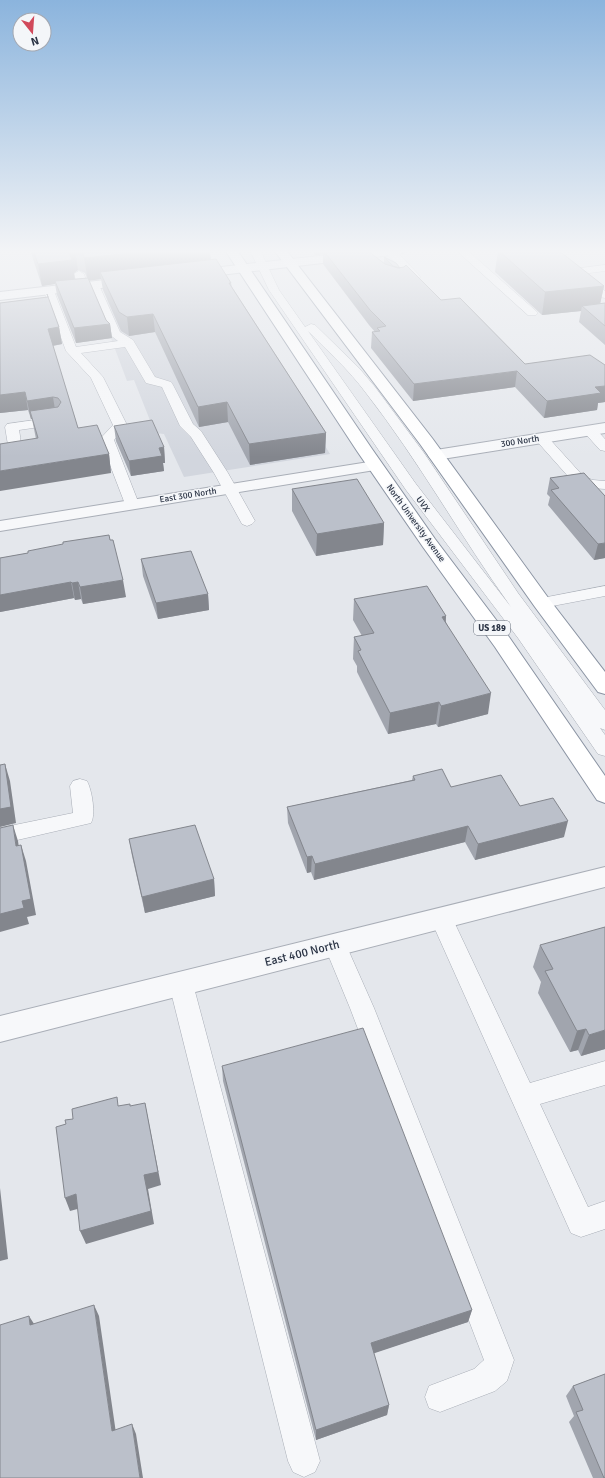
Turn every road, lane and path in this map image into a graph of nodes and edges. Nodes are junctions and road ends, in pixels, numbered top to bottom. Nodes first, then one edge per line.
1 (60, 319) edge
2 (107, 319) edge
3 (278, 319) edge
4 (294, 319) edge
5 (304, 319) edge
6 (333, 319) edge
7 (129, 343) junction
8 (72, 351) junction
9 (56, 421) edge
10 (605, 428) edge
11 (589, 430) junction
12 (541, 438) junction
13 (605, 447) edge
14 (436, 455) junction
15 (0, 457) edge
16 (376, 466) junction
17 (605, 485) edge
18 (231, 488) junction
19 (132, 504) junction
20 (247, 521) dead end
21 (0, 526) edge
22 (605, 591) edge
23 (542, 603) junction
24 (605, 687) edge
25 (605, 724) edge
26 (605, 749) edge
27 (80, 786) dead end
28 (605, 794) edge
29 (0, 836) edge
30 (605, 877) edge
31 (441, 918) junction
32 (335, 945) junction
33 (182, 984) junction
34 (0, 1029) edge
35 (605, 1073) edge
36 (524, 1097) junction
37 (605, 1215) edge
38 (440, 1397) dead end
39 (304, 1461) dead end

1 - 8 lane
2 - 7 lane
3 - 16 highway, North University Avenue / US 189
4 - 26 lane, UVX
5 - 25 lane, UVX
6 - 14 highway
7 - 8 lane
7 - 18 lane
8 - 19 lane
9 - 15 lane
10 - 11 street, 300 North
11 - 12 street, 300 North
11 - 13 lane
12 - 14 street, 300 North
12 - 17 lane
14 - 23 highway
16 - 18 street, East 300 North
16 - 28 highway, North University Avenue / US 189
18 - 19 street, East 300 North
18 - 20 lane
19 - 21 street, East 300 North
22 - 23 lane
23 - 24 highway
27 - 29 lane
30 - 31 street, East 400 North
31 - 32 street, East 400 North
31 - 36 lane
32 - 33 street, East 400 North
32 - 38 lane
33 - 34 street, East 400 North
33 - 39 lane
35 - 36 lane
36 - 37 lane

